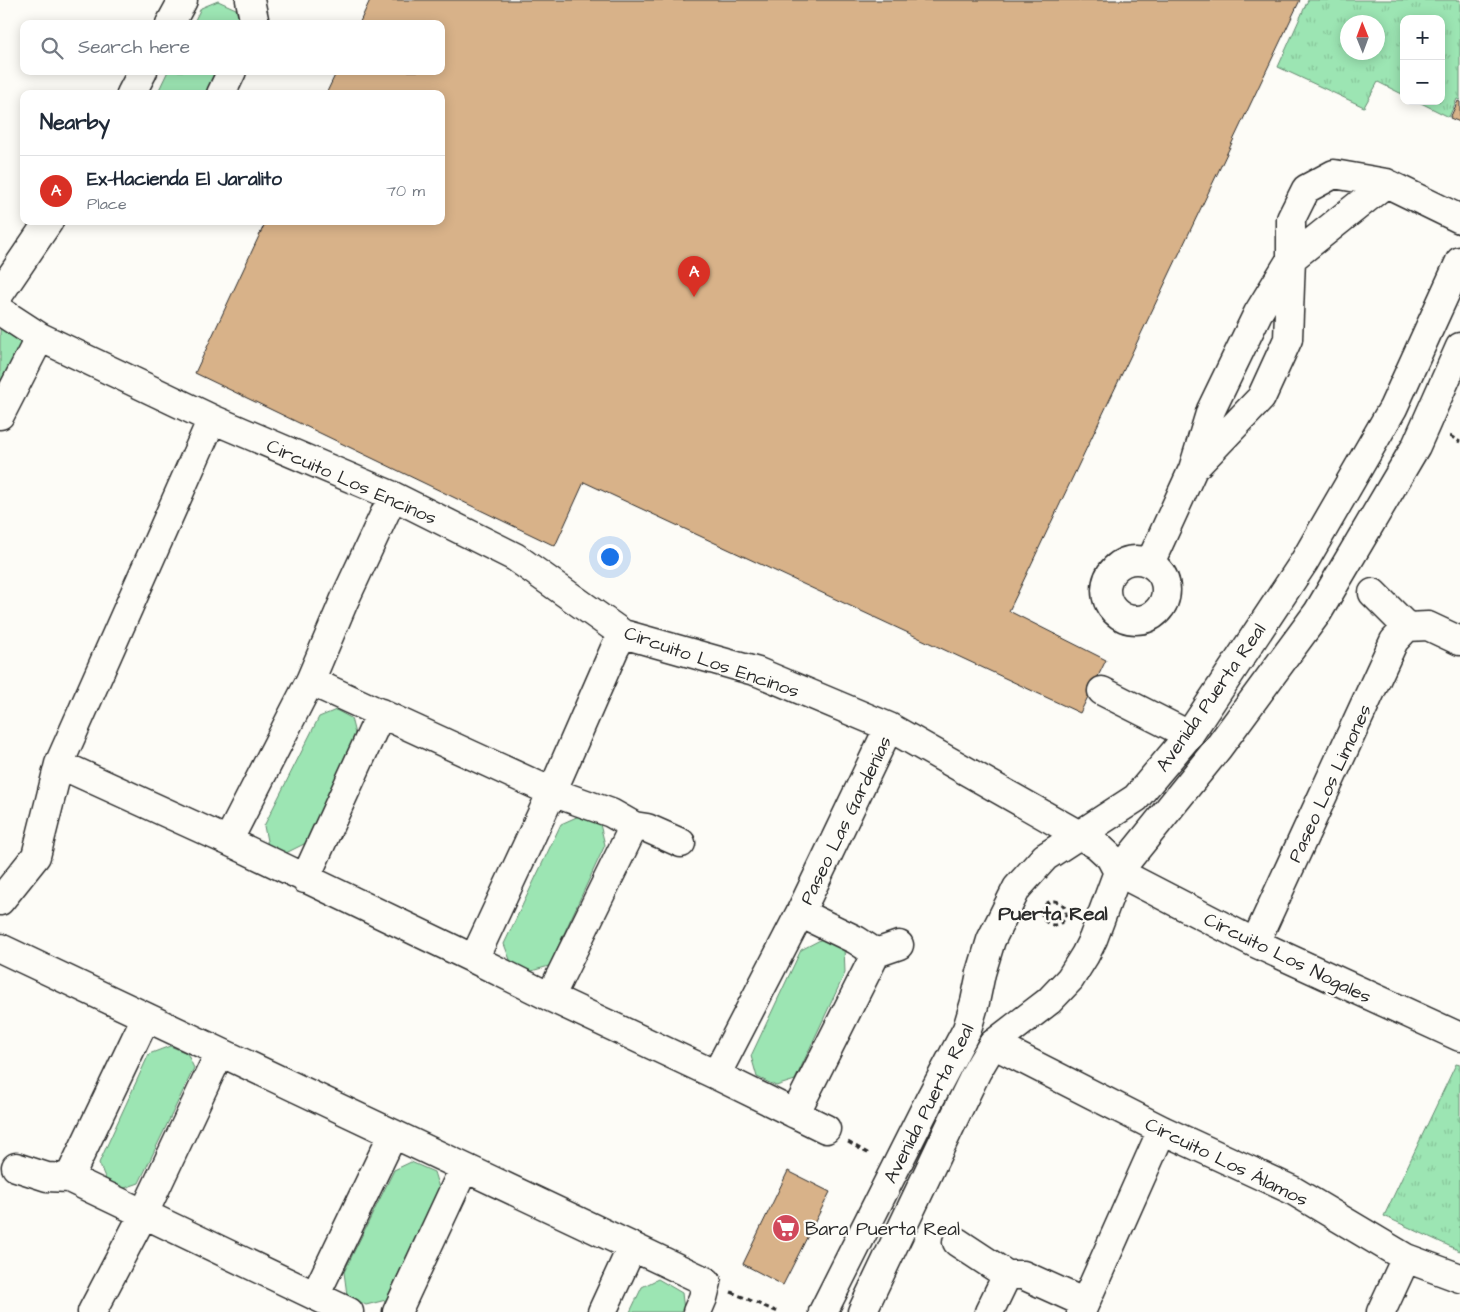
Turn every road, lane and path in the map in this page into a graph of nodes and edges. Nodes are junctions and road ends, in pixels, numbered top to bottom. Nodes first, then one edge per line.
1 (183, 0) edge
2 (250, 0) edge
3 (172, 20) edge
4 (254, 20) edge
5 (141, 75) edge
6 (230, 75) edge
7 (133, 90) edge
8 (223, 90) edge
9 (1386, 183) junction
10 (1460, 218) edge
11 (46, 225) edge
12 (1291, 259) junction
13 (1460, 261) edge
14 (0, 293) edge
15 (0, 311) edge
16 (40, 337) junction
17 (1460, 347) edge
18 (0, 415) edge
19 (212, 419) junction
20 (1193, 469) junction
21 (392, 496) junction
22 (1150, 563) dead end
23 (1373, 593) dead end
24 (1407, 627) junction
25 (623, 634) junction
26 (1460, 641) edge
27 (310, 681) junction
28 (1102, 691) dead end
29 (381, 713) junction
30 (889, 727) junction
31 (1189, 734) junction
32 (1218, 748) junction
33 (59, 764) junction
34 (552, 792) junction
35 (634, 826) junction
36 (1079, 835) junction
37 (228, 841) junction
38 (681, 843) dead end
39 (1118, 872) junction
40 (305, 879) junction
41 (0, 901) edge
42 (1051, 901) joint
43 (800, 914) junction
44 (1255, 943) junction
45 (0, 948) edge
46 (474, 959) junction
47 (550, 997) junction
48 (146, 1017) junction
49 (967, 1030) junction
50 (1460, 1038) edge
51 (993, 1044) junction
52 (220, 1052) junction
53 (716, 1075) junction
54 (795, 1114) junction
55 (826, 1129) joint
56 (1162, 1130) junction
57 (393, 1134) junction
58 (16, 1167) dead end
59 (464, 1168) junction
60 (895, 1168) junction
61 (69, 1178) junction
62 (144, 1213) junction
63 (958, 1242) dead end
64 (632, 1247) junction
65 (1406, 1258) junction
66 (1007, 1274) junction
67 (1460, 1278) edge
68 (707, 1282) junction
69 (315, 1296) junction
70 (1083, 1307) edge
71 (92, 1312) edge
72 (348, 1312) edge
73 (397, 1312) edge
74 (602, 1312) edge
75 (696, 1312) edge
76 (778, 1312) edge
77 (823, 1312) edge
78 (862, 1312) edge
79 (989, 1312) edge
80 (1381, 1312) edge

1 - 3 street
2 - 4 street
5 - 7 street
6 - 8 street
9 - 10 street
9 - 12 street
9 - 12 street
11 - 14 street
12 - 20 street
12 - 20 street
13 - 31 street, Avenida Puerta Real
15 - 16 street, Circuito Los Encinos
16 - 18 street
16 - 19 street, Circuito Los Encinos
17 - 32 street, Avenida Puerta Real
19 - 21 street, Circuito Los Encinos
19 - 33 street
20 - 22 street
21 - 25 street, Circuito Los Encinos
21 - 27 street
23 - 24 street
24 - 26 street
24 - 44 street, Paseo Los Limones
25 - 30 street, Circuito Los Encinos
25 - 34 street
27 - 29 street
27 - 37 street
28 - 31 street
29 - 34 street
29 - 40 street
30 - 36 street, Circuito Los Encinos
30 - 43 street, Paseo Las Gardenias
31 - 32 street
31 - 36 street, Avenida Puerta Real
32 - 39 street, Avenida Puerta Real
33 - 37 street
33 - 41 street
34 - 35 street
34 - 46 street
35 - 38 street
35 - 47 street
36 - 39 street, Circuito Los Encinos
36 - 49 street, Avenida Puerta Real
37 - 40 street
39 - 44 street, Circuito Los Nogales
39 - 51 street, Avenida Puerta Real
40 - 46 street
42 - 42 path
43 - 53 street, Paseo Las Gardenias
43 - 54 street, Paseo Las Gardenias
44 - 50 street, Circuito Los Nogales
45 - 48 street
46 - 47 street
47 - 53 street
48 - 52 street
48 - 61 street
49 - 51 street, Circuito Los Álamos
49 - 60 street, Avenida Puerta Real
51 - 56 street, Circuito Los Álamos
51 - 78 street, Avenida Puerta Real
52 - 57 street
52 - 62 street
53 - 54 street
54 - 55 street
55 - 60 path
56 - 65 street, Circuito Los Álamos
56 - 70 street
57 - 59 street
57 - 69 street
58 - 61 street
59 - 64 street
59 - 73 street
60 - 77 street, Avenida Puerta Real
61 - 62 street
62 - 69 street
62 - 71 street
63 - 66 street
64 - 68 street
64 - 74 street
65 - 67 street, Circuito Los Álamos
65 - 80 street
66 - 70 street
66 - 79 street
68 - 75 street
68 - 76 path
69 - 72 street

